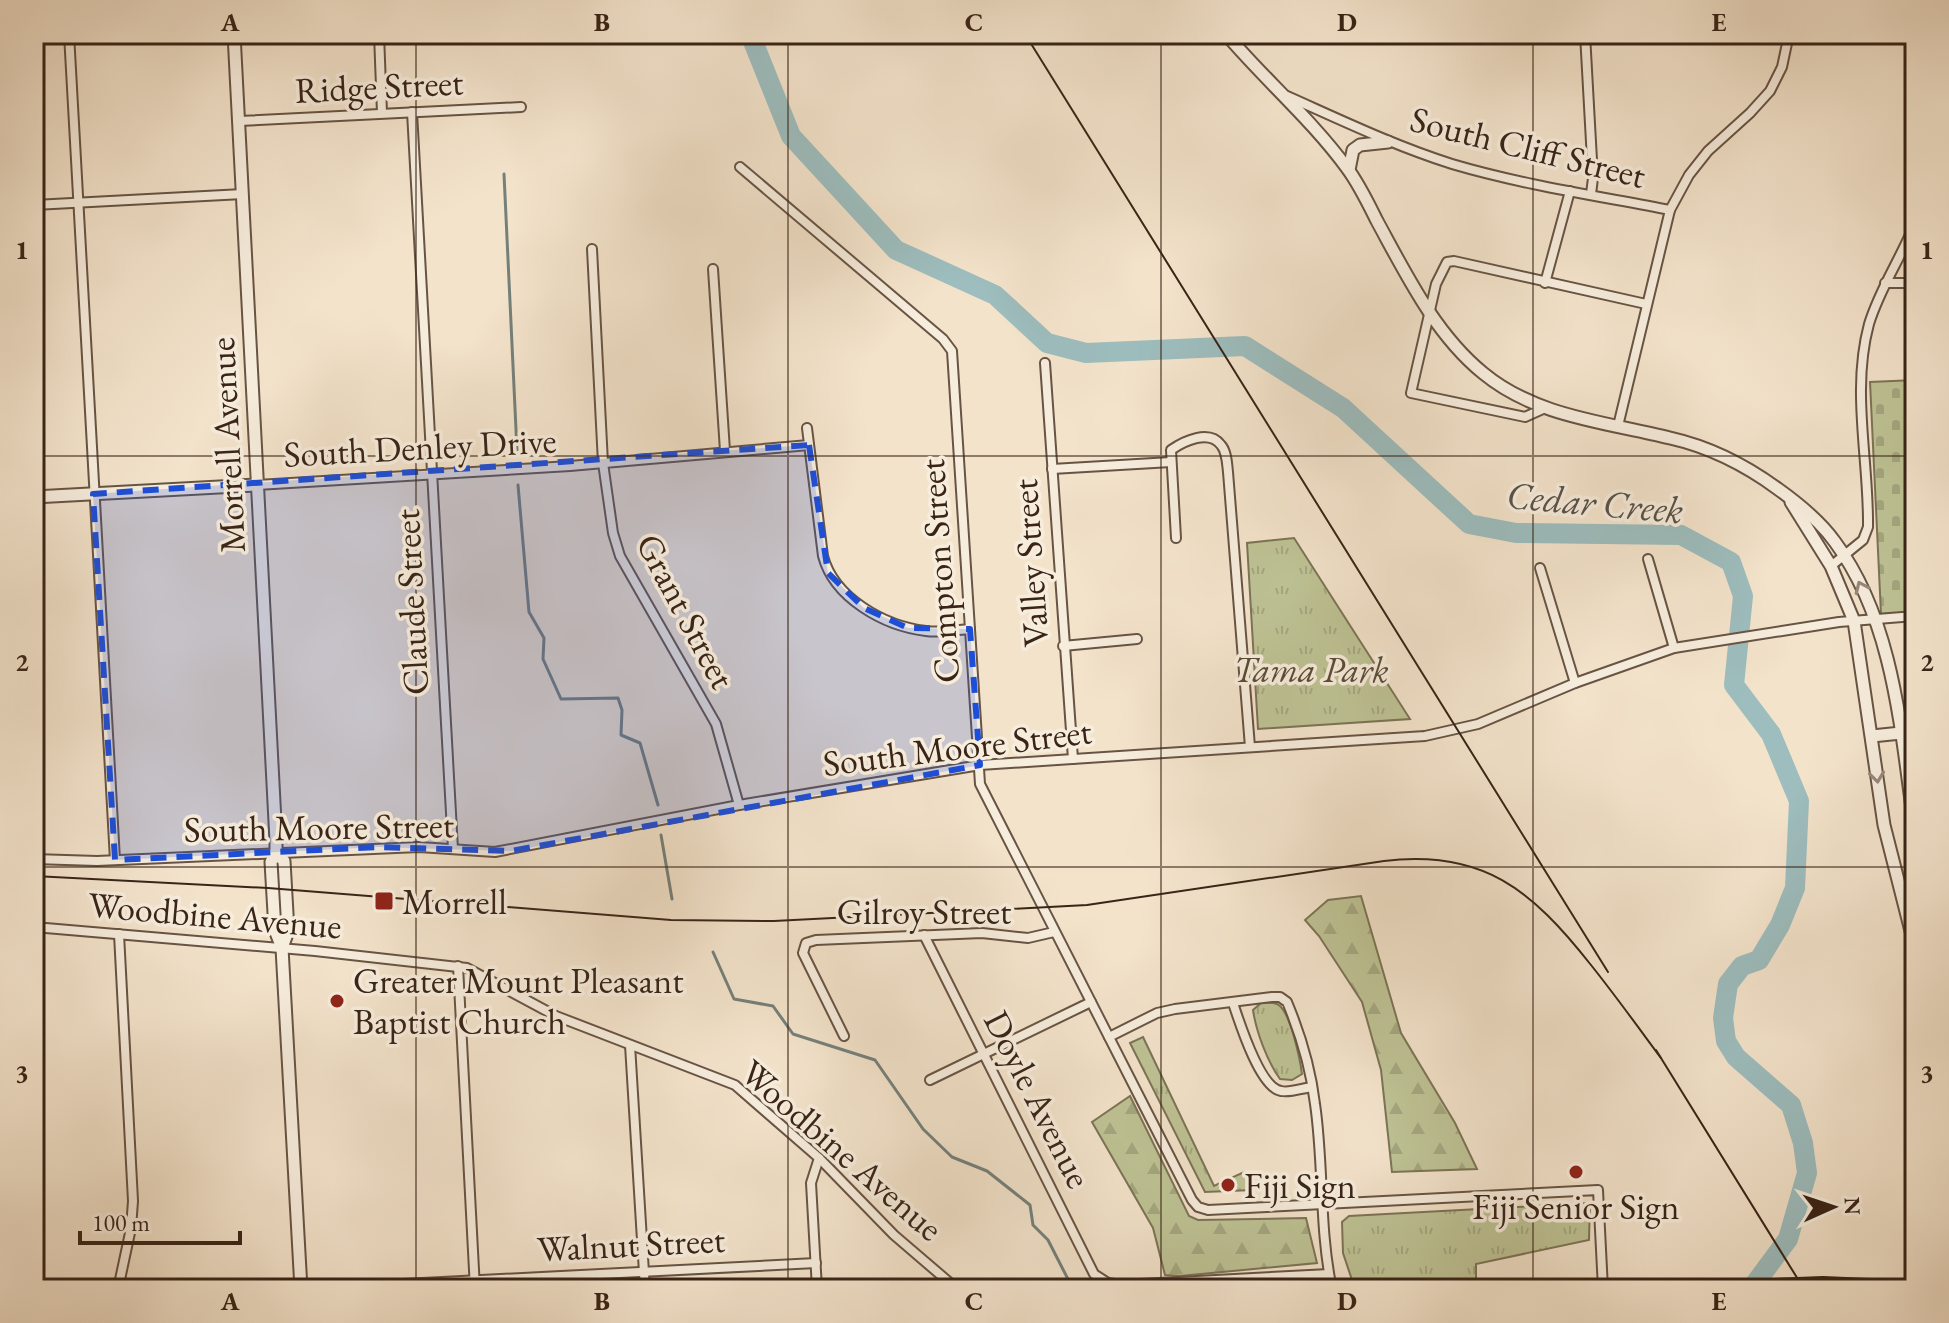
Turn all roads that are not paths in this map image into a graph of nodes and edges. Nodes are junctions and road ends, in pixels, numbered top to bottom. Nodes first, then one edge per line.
1 (69, 34) edge
2 (234, 34) edge
3 (379, 34) edge
4 (1226, 34) edge
5 (1585, 34) edge
6 (1789, 34) edge
7 (1287, 96) junction
8 (521, 107) dead end
9 (412, 112) junction
10 (382, 113) junction
11 (239, 121) junction
12 (1388, 142) junction
13 (740, 167) dead end
14 (1349, 170) junction
15 (1570, 191) junction
16 (243, 194) junction
17 (1591, 194) junction
18 (78, 202) junction
19 (34, 205) edge
20 (1670, 210) junction
21 (1915, 223) edge
22 (592, 249) dead end
23 (713, 269) dead end
24 (1545, 283) junction
25 (1885, 283) junction
26 (1915, 283) edge
27 (1646, 304) junction
28 (1430, 313) junction
29 (1045, 363) dead end
30 (1545, 408) junction
31 (1618, 426) junction
32 (807, 428) dead end
33 (809, 445) junction
34 (725, 451) junction
35 (1171, 462) junction
36 (603, 463) junction
37 (1052, 469) junction
38 (432, 475) junction
39 (257, 485) junction
40 (93, 494) junction
41 (1787, 495) junction
42 (34, 497) edge
43 (1176, 538) dead end
44 (1845, 556) junction
45 (1648, 559) dead end
46 (1831, 566) junction
47 (1540, 568) dead end
48 (1915, 616) edge
49 (1874, 619) junction
50 (1854, 621) junction
51 (970, 629) junction
52 (1137, 639) dead end
53 (1063, 646) junction
54 (1674, 648) junction
55 (1575, 683) junction
56 (1901, 733) junction
57 (1872, 736) junction
58 (1250, 747) junction
59 (1073, 759) junction
60 (980, 765) junction
61 (739, 805) junction
62 (1915, 830) edge
63 (453, 849) junction
64 (276, 853) junction
65 (34, 859) edge
66 (115, 860) junction
67 (34, 927) edge
68 (1054, 932) junction
69 (119, 934) junction
70 (924, 935) junction
71 (1915, 947) edge
72 (282, 948) junction
73 (458, 966) junction
74 (1091, 1002) junction
75 (1233, 1003) junction
76 (844, 1036) dead end
77 (1109, 1037) junction
78 (630, 1045) junction
79 (983, 1052) junction
80 (930, 1080) dead end
81 (1312, 1087) junction
82 (819, 1158) junction
83 (1321, 1204) junction
84 (816, 1263) junction
85 (644, 1272) junction
86 (1329, 1274) junction
87 (475, 1284) edge
88 (1717, 1288) edge
89 (1915, 1288) edge
90 (118, 1289) edge
91 (303, 1289) edge
92 (645, 1289) edge
93 (817, 1289) edge
94 (957, 1289) edge
95 (1332, 1289) edge
96 (1603, 1289) edge
97 (1693, 1289) edge

1 - 18 street
2 - 11 street, Morrell Avenue
3 - 10 street
4 - 7 street
5 - 17 street
6 - 20 street
7 - 12 street, South Cliff Street
7 - 14 street
8 - 9 street, Ridge Street
9 - 10 street, Ridge Street
9 - 38 street, Claude Street
10 - 11 street, Ridge Street
11 - 16 street, Morrell Avenue
12 - 14 street
12 - 15 street, South Cliff Street
13 - 51 street, Compton Street
14 - 28 street
15 - 17 street, South Cliff Street
15 - 24 street
16 - 18 street
16 - 39 street, Morrell Avenue
17 - 20 street, South Cliff Street
18 - 19 street
18 - 40 street
20 - 27 street
21 - 25 street
22 - 36 street, Grant Street
23 - 34 street
24 - 27 street
24 - 28 street
25 - 26 street
25 - 44 street
27 - 31 street
28 - 30 street
28 - 30 street
29 - 37 street, Valley Street
30 - 31 street
31 - 41 street
32 - 33 street
33 - 34 street, South Denley Drive
33 - 51 street
34 - 36 street, South Denley Drive
35 - 37 street
35 - 43 street
35 - 58 street
36 - 38 street, South Denley Drive
36 - 61 street, Grant Street
37 - 53 street, Valley Street
38 - 39 street, South Denley Drive
38 - 63 street, Claude Street
39 - 40 street, South Denley Drive
39 - 64 street, Morrell Avenue
40 - 42 street, South Denley Drive
40 - 66 street
41 - 44 street
41 - 46 street
44 - 46 street
49 -> 44 street
45 - 54 street
46 - 50 street
47 - 55 street
48 - 49 street, South Moore Street
49 - 50 street, South Moore Street
49 - 56 street
50 - 54 street, South Moore Street
50 - 57 street
51 - 60 street, Compton Street
52 - 53 street
53 - 59 street, Valley Street
54 - 55 street, South Moore Street
55 - 58 street, South Moore Street
56 - 57 street
56 - 62 street
57 -> 71 street
58 - 59 street, South Moore Street
59 - 60 street, South Moore Street
60 - 61 street, South Moore Street
60 - 68 street, Compton Street
61 - 63 street, South Moore Street
63 - 64 street, South Moore Street
64 - 66 street, South Moore Street
64 - 72 street, Morrell Avenue
65 - 66 street, South Moore Street
67 - 69 street, Woodbine Avenue
68 - 70 street, Gilroy Street
68 - 74 street, Compton Street
69 - 72 street, Woodbine Avenue
69 - 90 street
70 - 76 street, Gilroy Street
70 - 79 street, Doyle Avenue
72 - 73 street, Woodbine Avenue
72 - 91 street, Morrell Avenue
73 - 78 street, Woodbine Avenue
73 - 87 street
74 - 77 street, Compton Street
74 - 79 street
75 - 77 street
75 - 81 street
75 - 81 street
77 - 83 street, Compton Street
78 - 82 street, Woodbine Avenue
78 - 85 street
79 - 80 street
79 - 86 street, Doyle Avenue
81 - 83 street
82 - 84 street
82 - 94 street, Woodbine Avenue
83 - 86 street
83 - 96 street
84 - 85 street, Walnut Street
84 - 93 street
85 - 87 street, Walnut Street
85 - 92 street
86 - 95 street
87 - 91 street, Walnut Street
88 - 89 main road
88 - 97 main road

